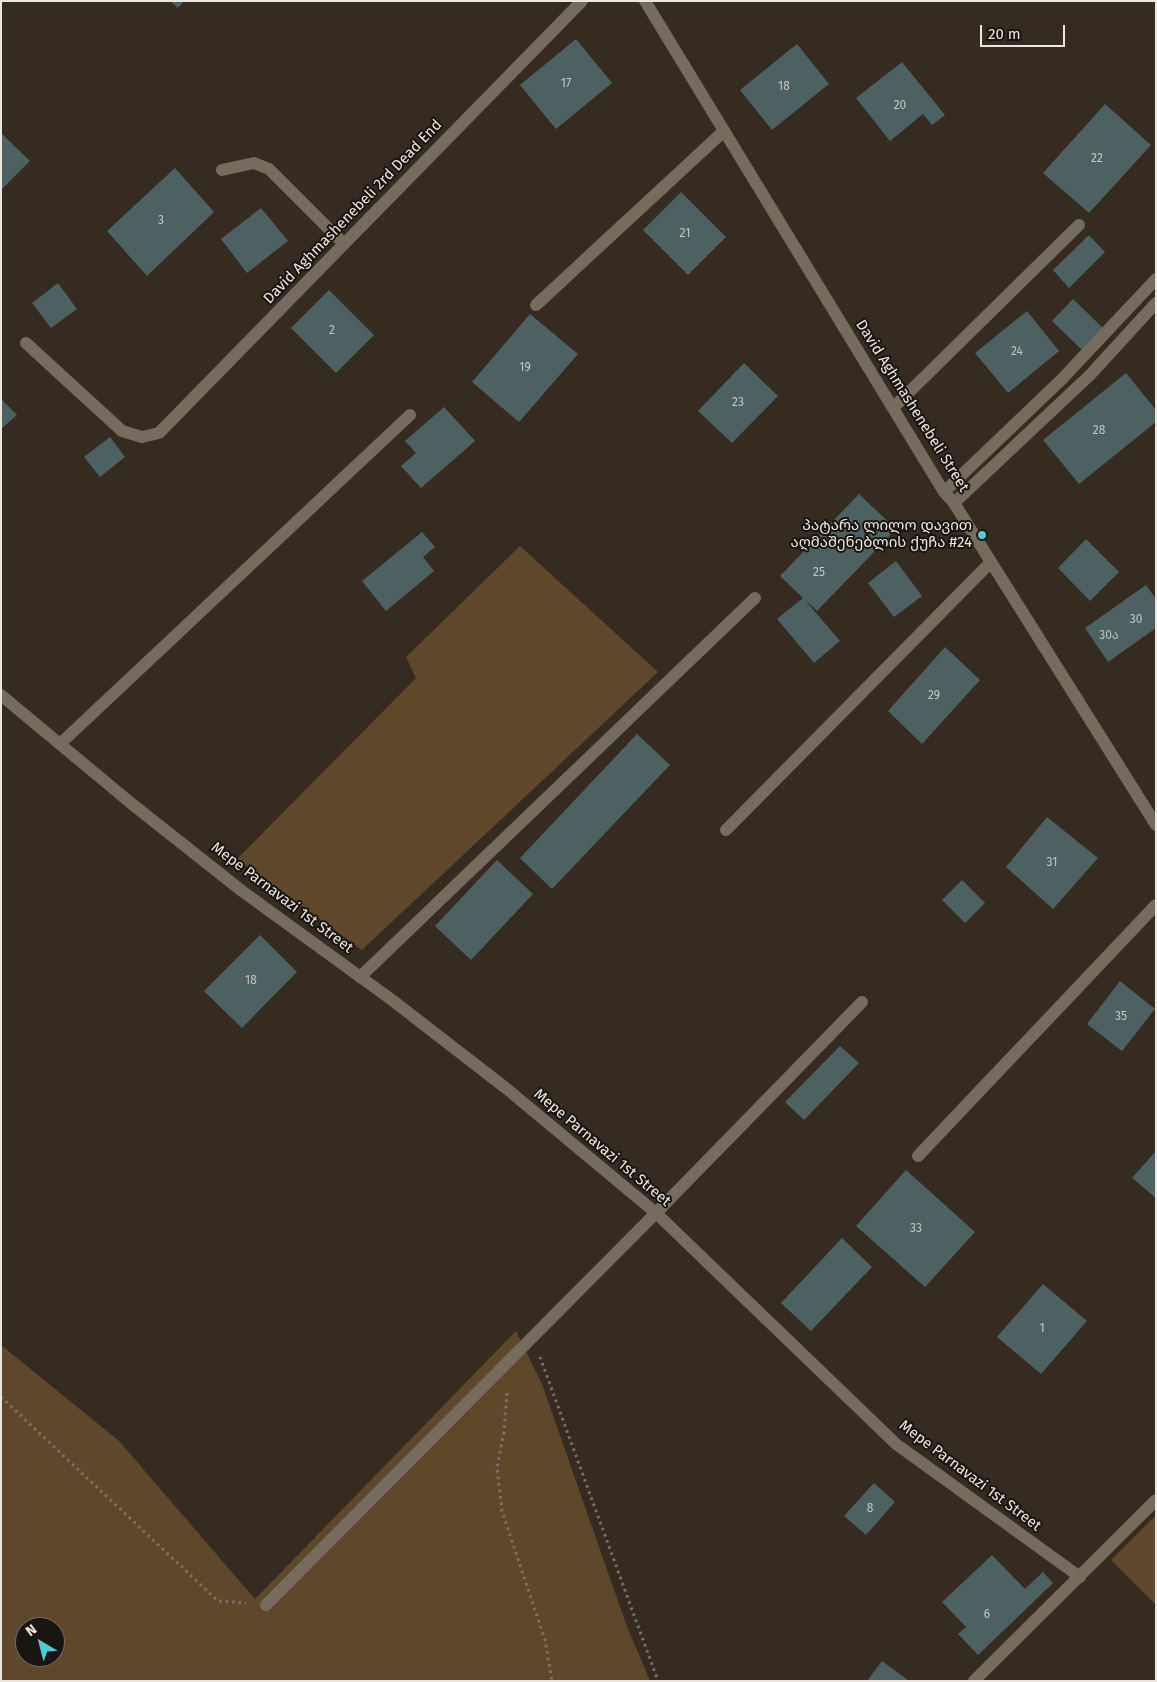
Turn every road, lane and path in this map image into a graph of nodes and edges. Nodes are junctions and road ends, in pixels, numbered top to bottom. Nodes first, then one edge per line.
1 (582, 1) edge
2 (645, 1) edge
3 (724, 131) junction
4 (222, 170) dead end
5 (1079, 226) dead end
6 (344, 244) junction
7 (1156, 279) edge
8 (1156, 303) edge
9 (536, 305) dead end
10 (26, 343) dead end
11 (894, 408) junction
12 (410, 416) dead end
13 (944, 492) junction
14 (954, 503) junction
15 (990, 563) junction
16 (755, 598) dead end
17 (1, 695) edge
18 (60, 744) junction
19 (1156, 825) edge
20 (726, 830) dead end
21 (1156, 905) edge
22 (360, 977) junction
23 (862, 1002) dead end
24 (918, 1156) dead end
25 (656, 1213) junction
26 (532, 1337) junction
27 (504, 1366) junction
28 (1, 1397) edge
29 (1156, 1500) edge
30 (1080, 1577) junction
31 (266, 1605) joint
32 (552, 1681) edge
33 (658, 1681) edge
34 (974, 1681) edge

1 - 6 street, David Aghmashenebeli 2rd Dead End
2 - 3 street, David Aghmashenebeli Street
3 - 9 street
3 - 11 street, David Aghmashenebeli Street
4 - 6 street
5 - 11 street
6 - 10 street, David Aghmashenebeli 2rd Dead End
7 - 13 street
8 - 14 street
11 - 13 street, David Aghmashenebeli Street
12 - 18 street
13 - 14 street, David Aghmashenebeli Street
14 - 15 street, David Aghmashenebeli Street
15 - 19 street, David Aghmashenebeli Street
15 - 20 street
16 - 22 street
17 - 18 street, Mepe Parnavazi 1st Street
18 - 22 street, Mepe Parnavazi 1st Street
21 - 24 street
22 - 25 street, Mepe Parnavazi 1st Street
23 - 25 street
25 - 26 street
25 - 30 street, Mepe Parnavazi 1st Street
26 - 27 street
26 - 33 path
27 - 31 street
27 - 32 path
28 - 31 path
29 - 30 street
30 - 34 street

